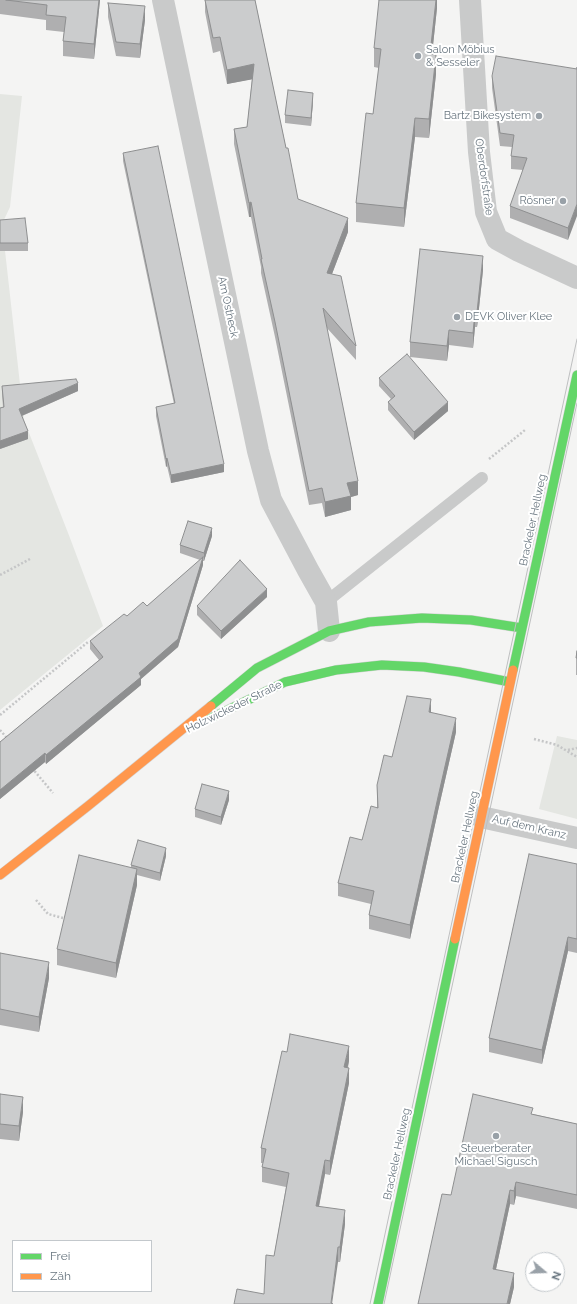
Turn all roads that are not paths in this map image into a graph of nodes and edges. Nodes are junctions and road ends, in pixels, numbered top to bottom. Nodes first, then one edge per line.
1 (164, 0) edge
2 (470, 0) edge
3 (577, 278) edge
4 (577, 375) edge
5 (482, 478) road end
6 (326, 602) junction
7 (522, 628) junction
8 (329, 630) junction
9 (510, 682) junction
10 (172, 737) junction
11 (481, 817) junction
12 (577, 838) edge
13 (0, 875) edge
14 (378, 1304) edge

1 - 6 street, Am Ostheck
2 - 3 street, Oberdorfstraße
4 - 7 main road, Brackeler Hellweg
5 - 6 lane
6 - 8 street
7 - 8 main road, Holzwickeder Straße
7 - 9 main road, Brackeler Hellweg
8 - 10 main road, Holzwickeder Straße
9 - 10 main road, Holzwickeder Straße
9 - 11 main road, Brackeler Hellweg
10 - 13 main road, Holzwickeder Straße
11 - 12 street, Auf dem Kranz
11 - 14 main road, Brackeler Hellweg

